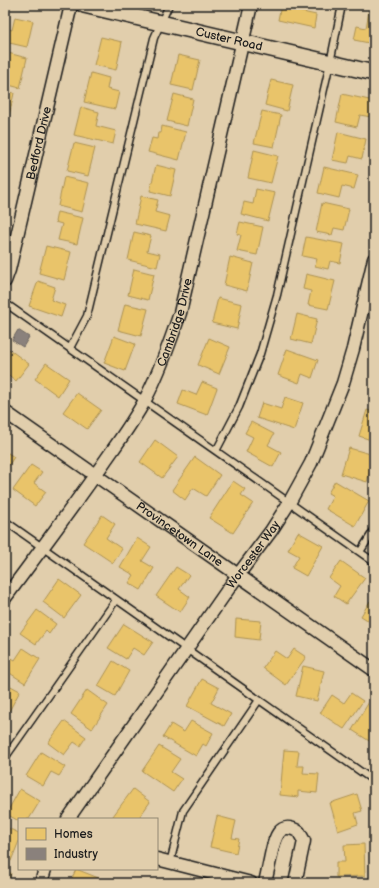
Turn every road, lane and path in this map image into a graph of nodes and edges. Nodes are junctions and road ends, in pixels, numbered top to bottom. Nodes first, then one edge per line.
1 (71, 5) edge
2 (84, 5) edge
3 (169, 5) edge
4 (251, 5) edge
5 (342, 5) edge
6 (162, 23) junction
7 (243, 42) junction
8 (330, 63) junction
9 (374, 73) edge
10 (374, 259) edge
11 (5, 281) edge
12 (5, 303) edge
13 (70, 348) junction
14 (144, 401) junction
15 (5, 412) edge
16 (216, 451) junction
17 (95, 475) junction
18 (289, 503) junction
19 (5, 521) edge
20 (374, 530) edge
21 (42, 548) junction
22 (360, 552) junction
23 (374, 562) edge
24 (238, 575) junction
25 (5, 598) edge
26 (116, 600) junction
27 (186, 649) junction
28 (374, 670) edge
29 (259, 700) junction
30 (5, 758) edge
31 (374, 781) edge
32 (70, 818) edge
33 (158, 859) edge
34 (170, 863) junction
35 (45, 870) edge
36 (41, 883) edge
37 (251, 883) edge
38 (265, 883) edge
39 (295, 883) edge

1 - 11 street, Bedford Drive
2 - 6 street, Custer Road
3 - 6 lane
4 - 7 street, Cambridge Drive
5 - 8 lane
6 - 7 street, Custer Road
6 - 13 lane
7 - 8 street, Custer Road
7 - 14 street, Cambridge Drive
8 - 9 street, Custer Road
8 - 16 lane
10 - 18 street, Worcester Way
12 - 13 lane
13 - 14 lane
14 - 16 lane
14 - 17 street, Cambridge Drive
15 - 17 street, Provincetown Lane
16 - 18 lane
17 - 21 street, Cambridge Drive
17 - 24 street, Provincetown Lane
18 - 22 lane
18 - 24 street, Worcester Way
19 - 21 lane
20 - 22 lane
21 - 25 street, Cambridge Drive
21 - 26 lane
22 - 23 lane
24 - 27 street, Worcester Way
24 - 28 street, Provincetown Lane
26 - 27 lane
26 - 30 lane
27 - 29 lane
27 - 32 street, Worcester Way
29 - 31 lane
29 - 34 lane
33 - 34 street
34 - 37 street
35 - 36 street
38 - 39 street

